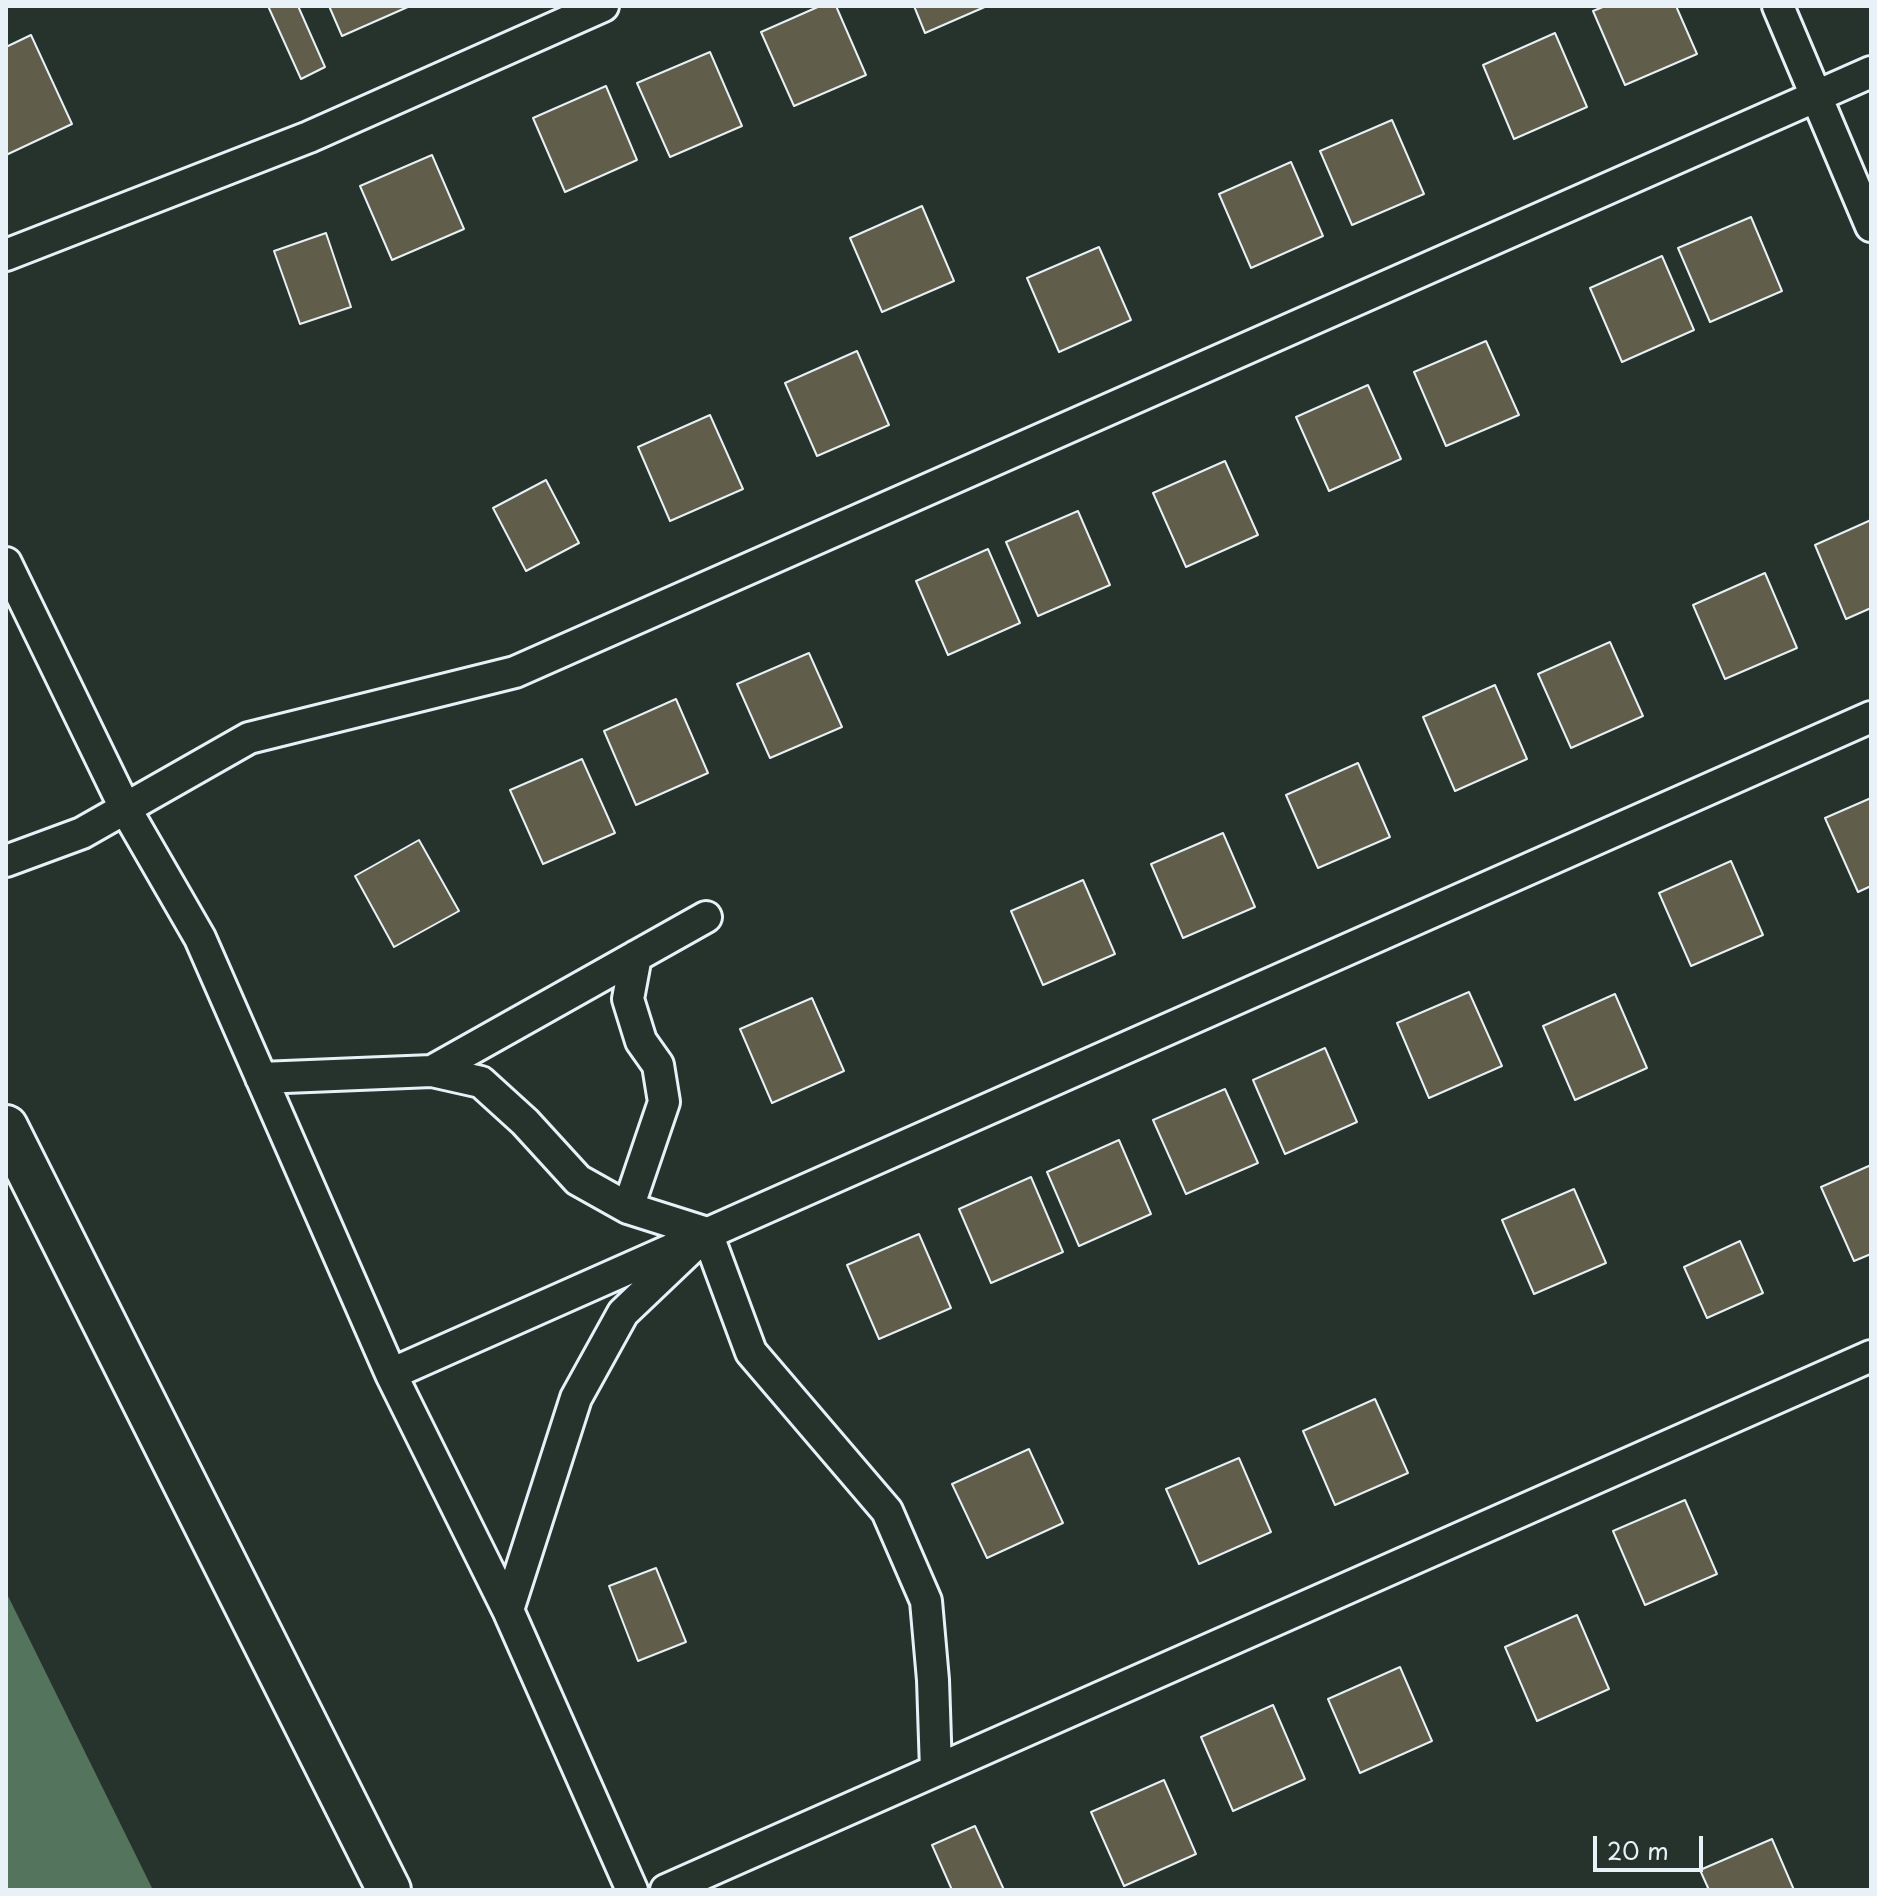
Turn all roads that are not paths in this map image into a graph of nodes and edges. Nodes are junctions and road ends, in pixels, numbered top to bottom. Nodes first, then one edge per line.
1 (603, 6) edge
2 (1778, 6) edge
3 (1871, 72) edge
4 (1816, 97) junction
5 (1871, 226) edge
6 (6, 255) edge
7 (6, 563) edge
8 (1871, 717) edge
9 (125, 808) junction
10 (6, 861) edge
11 (706, 917) dead end
12 (636, 956) junction
13 (432, 1071) junction
14 (261, 1078) junction
15 (6, 1127) edge
16 (628, 1208) junction
17 (707, 1233) junction
18 (1871, 1356) edge
19 (391, 1374) junction
20 (508, 1610) junction
21 (936, 1770) junction
22 (389, 1890) edge
23 (632, 1890) edge
24 (666, 1890) edge

1 - 6 street
2 - 4 street
3 - 4 street
4 - 5 street
4 - 9 street
7 - 9 street
8 - 17 street
9 - 10 street
9 - 14 street
11 - 12 street
12 - 13 street
12 - 16 street
13 - 14 street
13 - 16 street
14 - 19 street
15 - 22 main road
16 - 17 street
17 - 19 street
17 - 20 street
17 - 21 street
18 - 21 street
19 - 20 street
20 - 23 street
21 - 24 street

